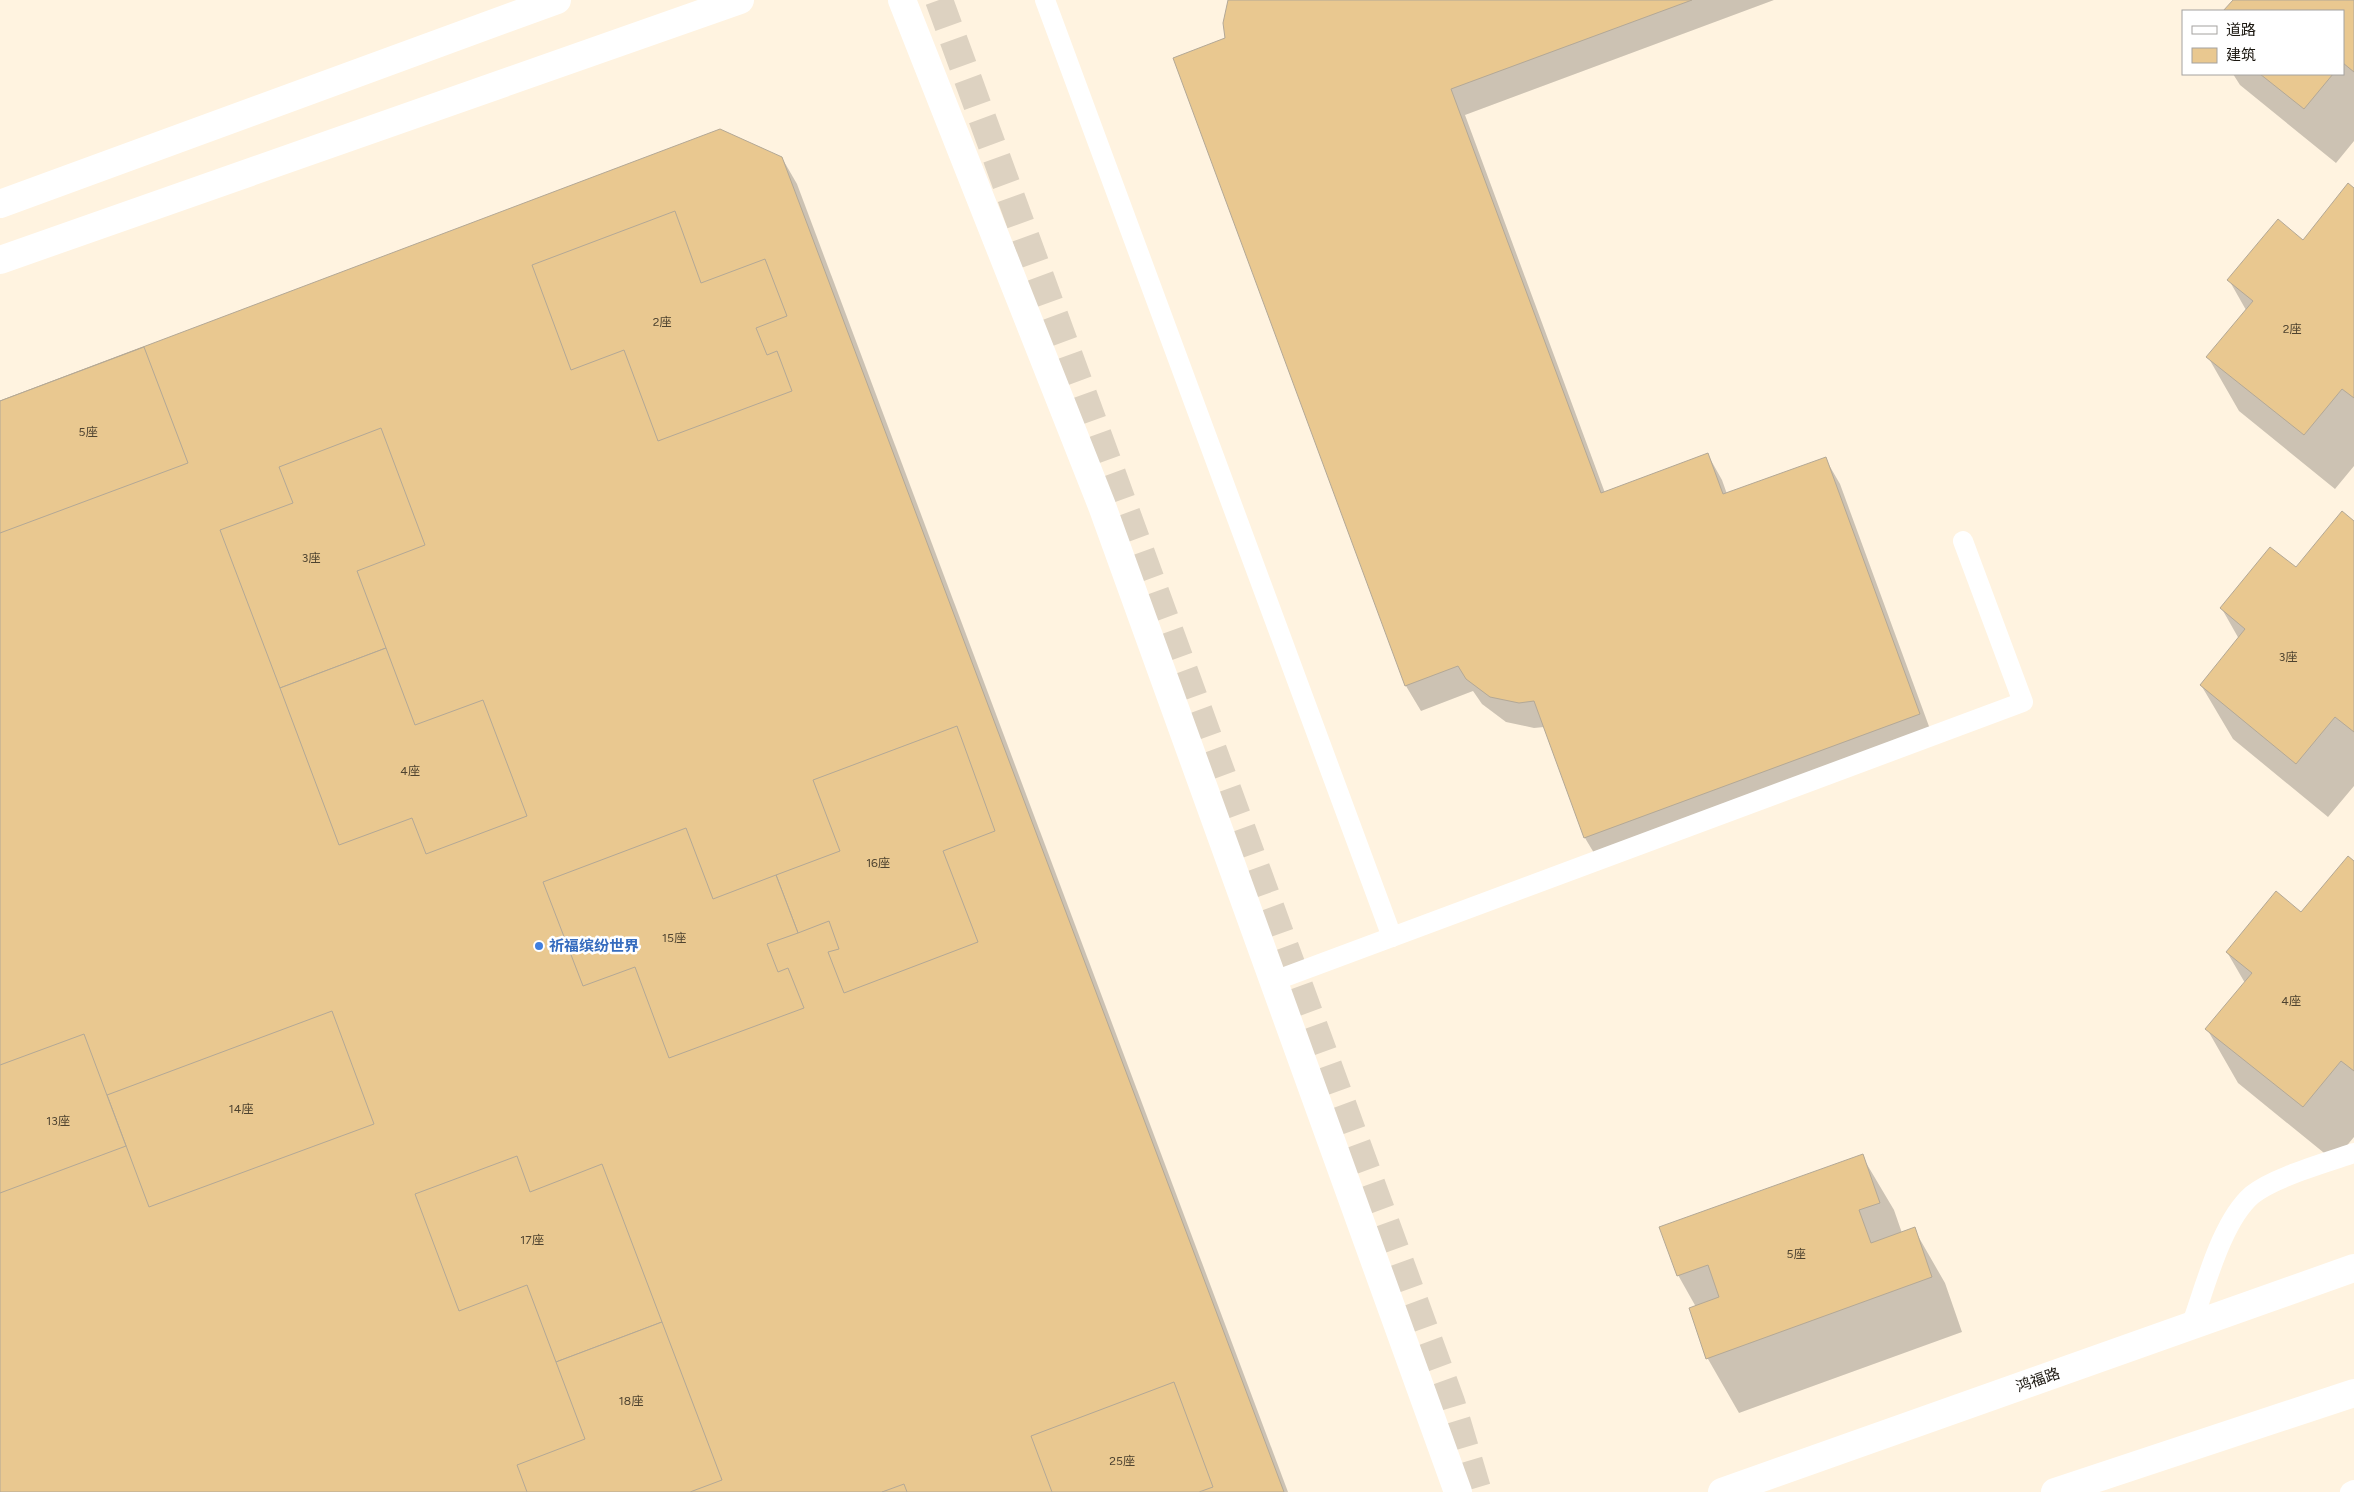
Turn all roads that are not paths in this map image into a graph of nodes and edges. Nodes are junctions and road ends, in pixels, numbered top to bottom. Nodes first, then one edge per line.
1 (557, 0) edge
2 (740, 0) edge
3 (902, 0) edge
4 (1045, 0) edge
5 (0, 204) edge
6 (0, 260) edge
7 (1963, 542) dead end
8 (1392, 937) junction
9 (1274, 981) junction
10 (2354, 1153) edge
11 (2354, 1268) edge
12 (2192, 1326) junction
13 (2354, 1393) edge
14 (2354, 1490) edge
15 (1458, 1492) edge
16 (1722, 1492) edge
17 (2055, 1492) edge
18 (2350, 1492) edge

1 - 5 street
2 - 6 street
3 - 9 street
4 - 8 lane
7 - 8 lane
8 - 9 lane
9 - 15 street
10 - 12 lane
11 - 12 street, 鸿福路
12 - 16 street, 鸿福路
13 - 17 street
14 - 18 lane

